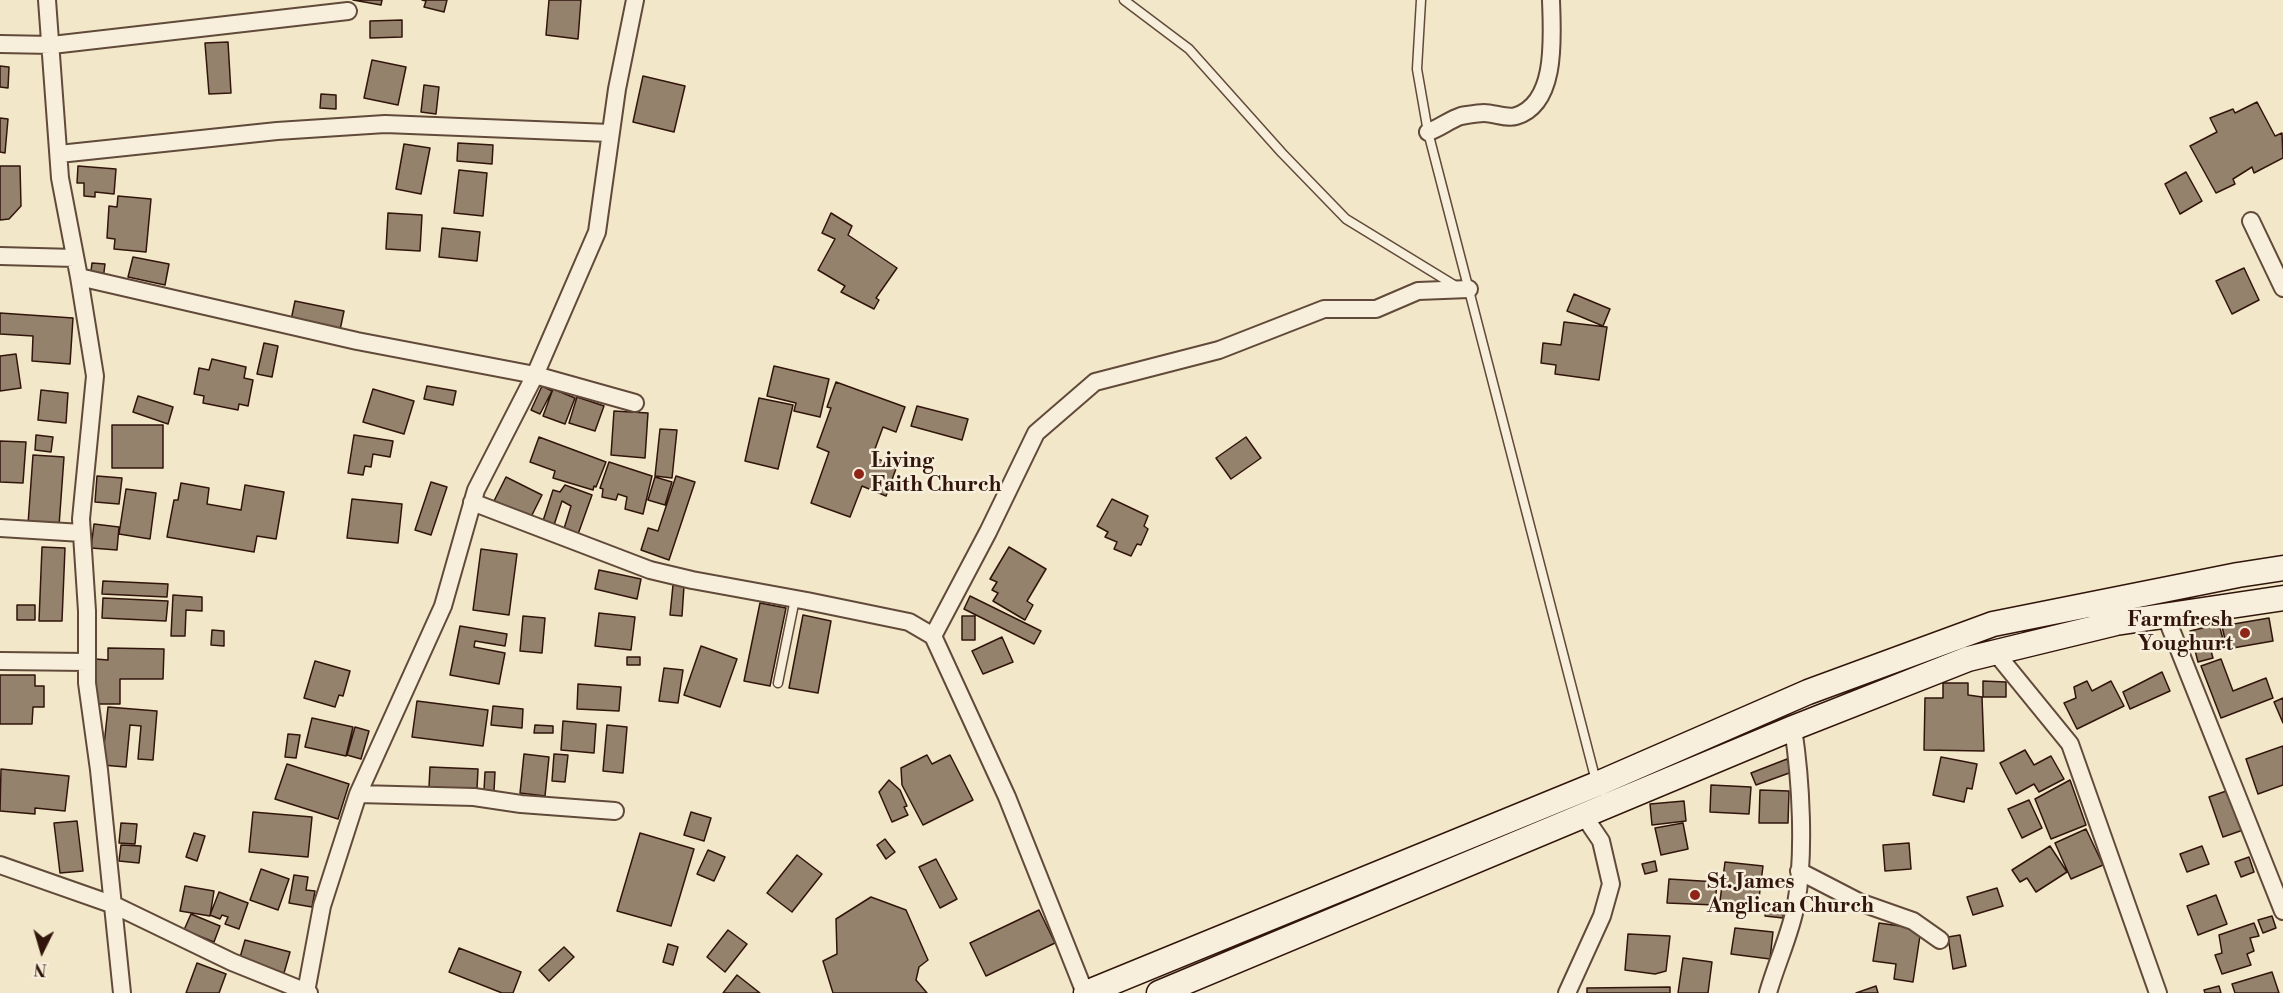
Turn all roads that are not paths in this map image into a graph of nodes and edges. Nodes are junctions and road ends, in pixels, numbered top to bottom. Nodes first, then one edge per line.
1 (47, 0) edge
2 (635, 0) edge
3 (1124, 0) edge
4 (1421, 0) edge
5 (1551, 0) edge
6 (348, 12) dead end
7 (0, 44) edge
8 (52, 45) junction
9 (1428, 132) junction
10 (610, 133) junction
11 (59, 154) junction
12 (2251, 221) dead end
13 (0, 256) edge
14 (75, 258) junction
15 (79, 277) junction
16 (2283, 288) edge
17 (1468, 289) junction
18 (535, 375) junction
19 (635, 403) dead end
20 (472, 502) junction
21 (0, 528) edge
22 (82, 533) junction
23 (2283, 568) edge
24 (2283, 598) edge
25 (795, 599) junction
26 (2166, 617) junction
27 (933, 636) junction
28 (1995, 652) junction
29 (0, 661) edge
30 (87, 662) junction
31 (778, 683) dead end
32 (1794, 728) junction
33 (1597, 784) junction
34 (358, 794) junction
35 (615, 811) dead end
36 (1584, 816) junction
37 (0, 865) edge
38 (1799, 871) junction
39 (114, 905) junction
40 (2283, 911) edge
41 (1940, 940) dead end
42 (307, 992) edge
43 (122, 993) edge
44 (1086, 993) edge
45 (1158, 993) edge
46 (1567, 993) edge
47 (1768, 993) edge
48 (2158, 993) edge

1 - 8 street
2 - 10 street
3 - 17 lane
4 - 9 lane
5 - 9 street
6 - 8 street
7 - 8 street
8 - 11 street
9 - 17 lane
10 - 11 street
10 - 18 street
11 - 14 street
12 - 16 street
13 - 14 street
14 - 15 street
15 - 18 street
15 - 22 street
17 - 27 street
17 - 33 lane
18 - 19 street
18 - 20 street
20 - 25 street
20 - 34 street
21 - 22 street
22 - 30 street
23 - 33 main road
24 - 26 main road
25 - 27 street
25 - 31 lane
26 - 28 main road
26 - 40 street
27 - 44 street
28 - 32 main road
28 - 48 street
29 - 30 street
30 - 39 street
32 - 36 main road
32 - 38 street
33 - 44 main road
34 - 35 street
34 - 42 street
36 - 45 main road
36 - 46 street
37 - 39 street
38 - 41 street
38 - 47 street
39 - 42 street
39 - 43 street

